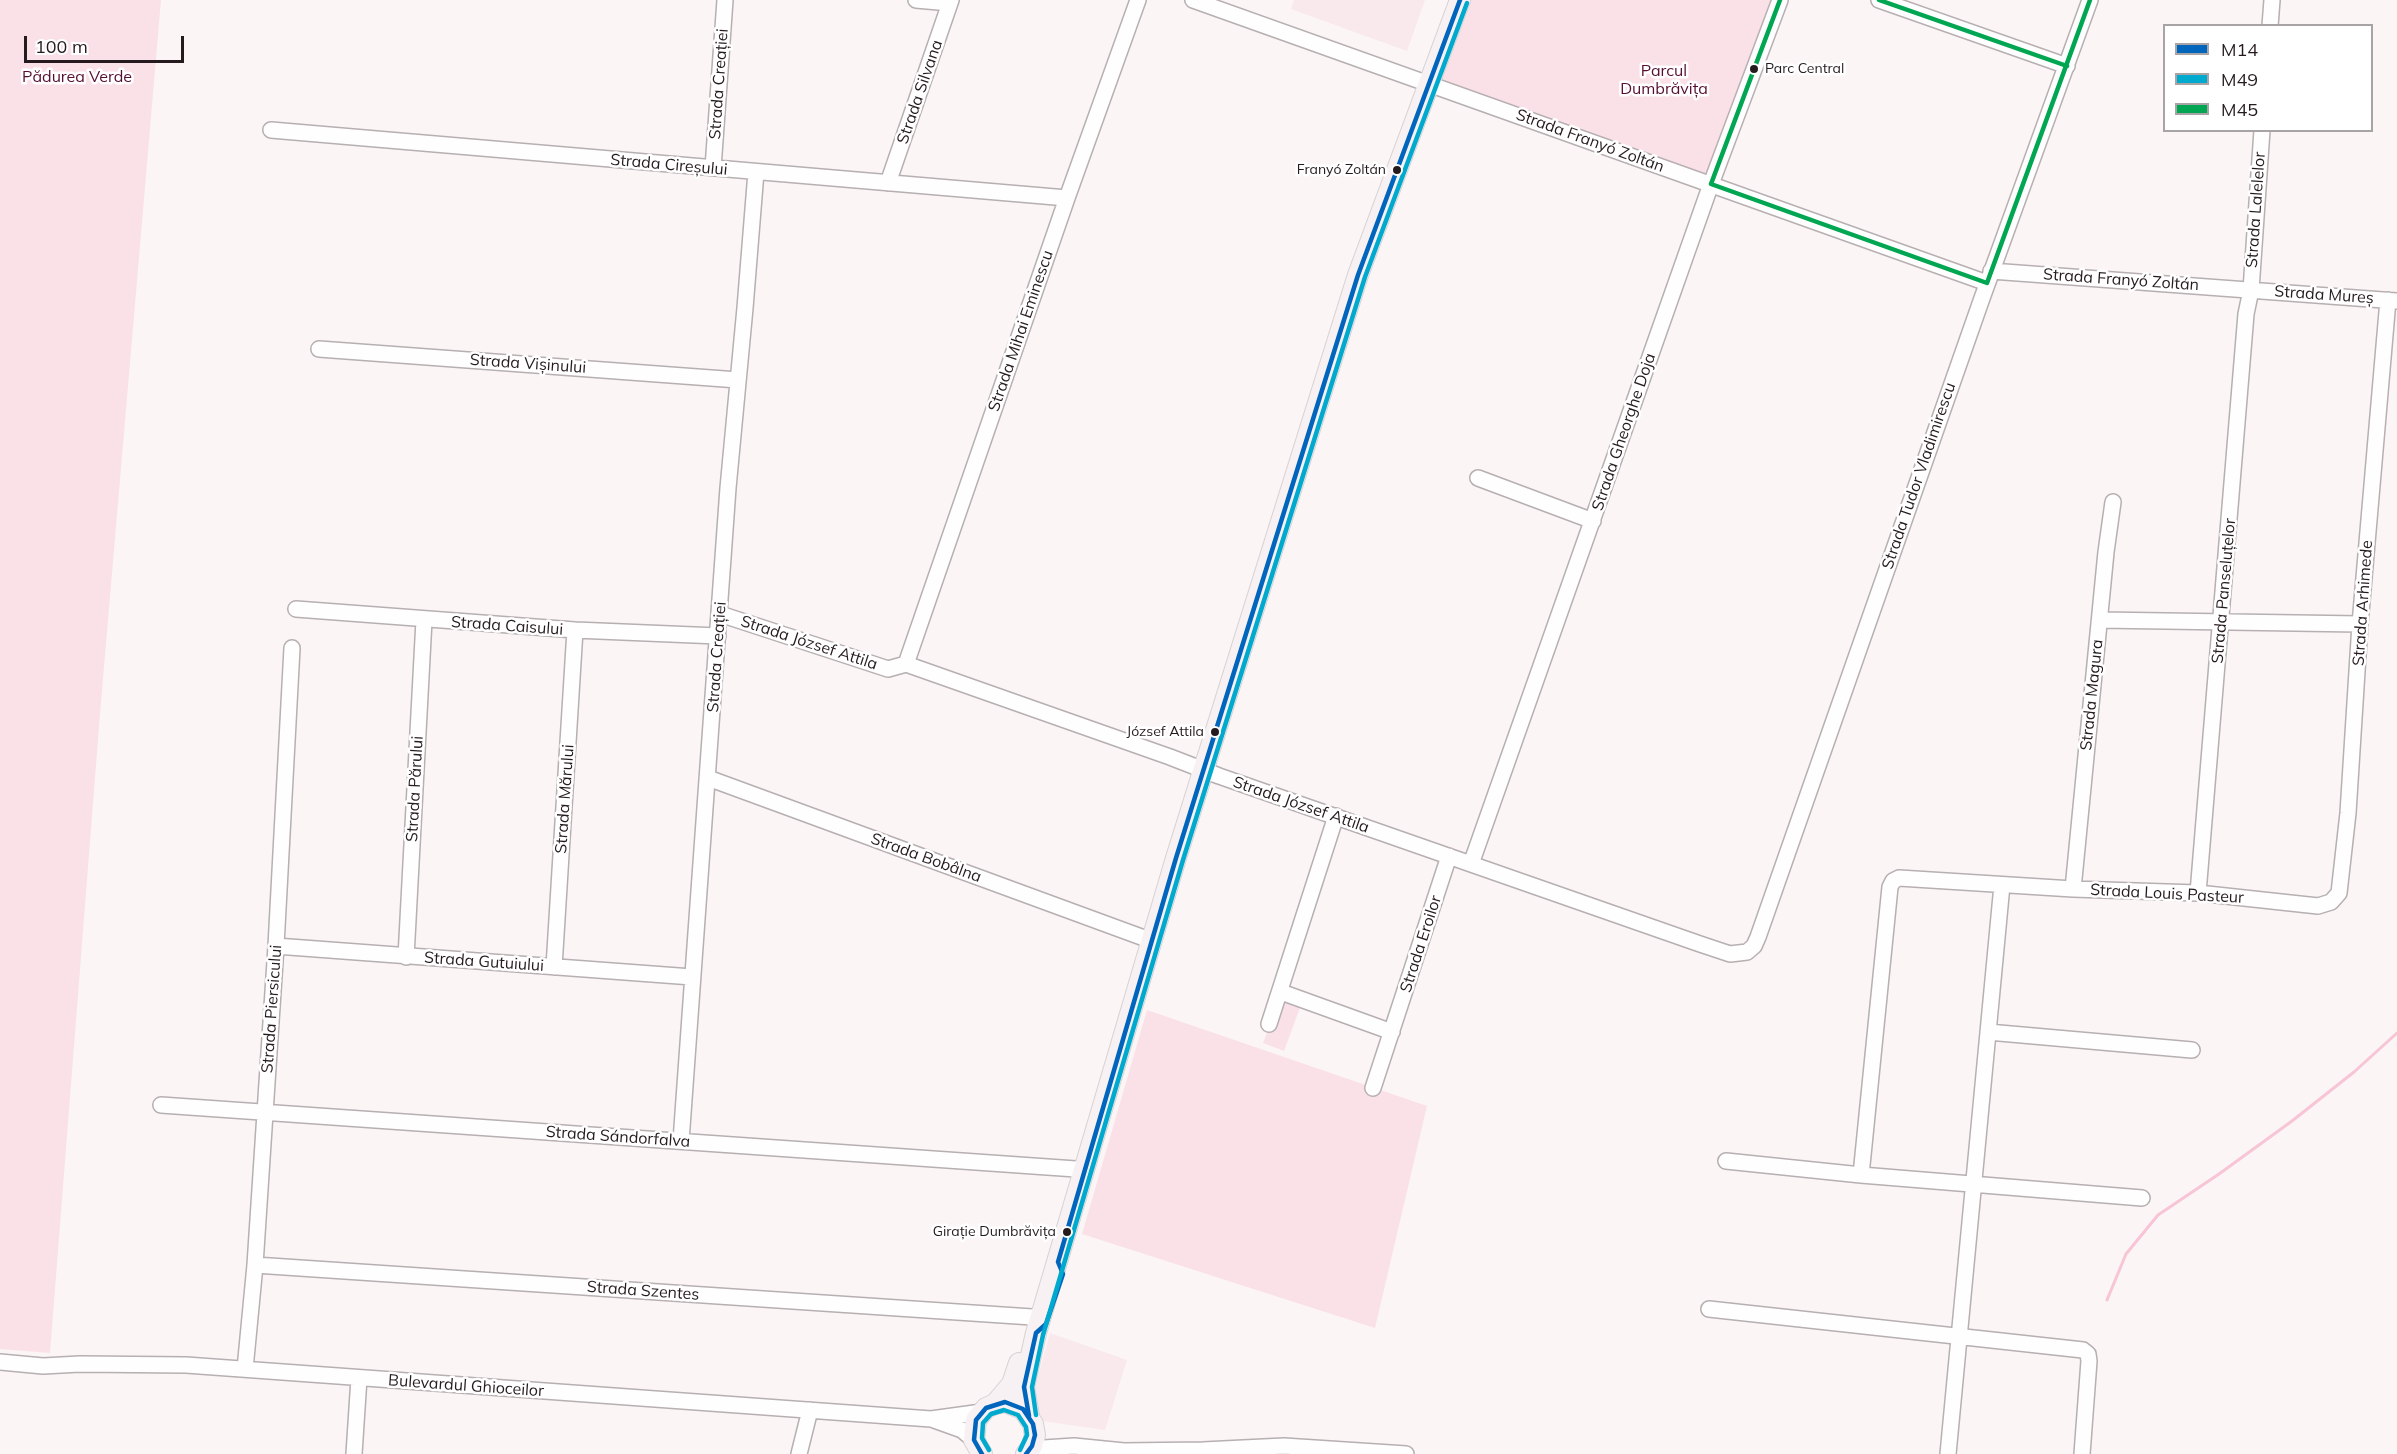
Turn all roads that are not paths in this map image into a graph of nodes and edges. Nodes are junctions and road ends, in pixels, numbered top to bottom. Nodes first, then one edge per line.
1 (725, 0) edge
2 (916, 0) edge
3 (1138, 0) edge
4 (1193, 0) edge
5 (1446, 0) edge
6 (1460, 0) edge
7 (1780, 0) edge
8 (1879, 0) edge
9 (2090, 0) edge
10 (2272, 0) edge
11 (950, 1) edge
12 (2270, 24) edge
13 (2067, 66) junction
14 (1424, 82) junction
15 (271, 130) dead end
16 (2262, 132) edge
17 (713, 168) junction
18 (756, 172) junction
19 (888, 183) junction
20 (1712, 184) junction
21 (1066, 198) junction
22 (1989, 277) junction
23 (2251, 290) junction
24 (2392, 301) edge
25 (319, 349) dead end
26 (738, 380) junction
27 (1478, 478) dead end
28 (2113, 502) dead end
29 (1593, 520) junction
30 (296, 609) dead end
31 (720, 614) junction
32 (424, 620) junction
33 (2100, 620) junction
34 (2221, 620) junction
35 (2360, 624) junction
36 (575, 630) junction
37 (718, 636) junction
38 (292, 648) dead end
39 (906, 664) junction
40 (1200, 769) junction
41 (708, 778) junction
42 (1336, 816) junction
43 (1449, 856) junction
44 (1471, 864) junction
45 (2002, 885) junction
46 (2073, 889) junction
47 (2198, 893) junction
48 (2331, 902) joint
49 (1144, 938) junction
50 (276, 946) junction
51 (1747, 952) joint
52 (406, 957) junction
53 (554, 967) junction
54 (692, 977) junction
55 (1281, 992) junction
56 (1269, 1024) dead end
57 (1392, 1032) junction
58 (1988, 1032) junction
59 (2192, 1050) dead end
60 (1373, 1088) dead end
61 (161, 1105) dead end
62 (264, 1112) junction
63 (681, 1142) junction
64 (1726, 1161) dead end
65 (1076, 1169) junction
66 (1861, 1175) junction
67 (1972, 1184) junction
68 (2142, 1198) dead end
69 (255, 1265) junction
70 (1709, 1309) dead end
71 (1032, 1317) junction
72 (1958, 1335) junction
73 (0, 1362) edge
74 (245, 1369) junction
75 (358, 1378) junction
76 (988, 1408) junction
77 (810, 1410) junction
78 (931, 1419) junction
79 (1031, 1420) junction
80 (1074, 1446) junction
81 (978, 1447) edge
82 (354, 1454) edge
83 (799, 1454) edge
84 (1027, 1454) edge
85 (1406, 1454) edge
86 (1948, 1454) edge
87 (2082, 1454) edge

1 - 17 street, Strada Creației
2 - 11 street
3 - 21 street, Strada Mihai Eminescu
4 - 14 street, Strada Franyó Zoltán
5 - 14 main road
6 - 14 main road
7 - 20 street, Strada Gheorghe Doja
8 - 13 street
9 - 13 street, Strada Tudor Vladimirescu
10 - 12 street
11 - 19 street, Strada Silvana
13 - 22 street, Strada Tudor Vladimirescu
14 - 20 street, Strada Franyó Zoltán
14 - 40 main road
15 - 17 street, Strada Cireșului
16 - 23 street, Strada Lalelelor
17 - 18 street, Strada Cireșului
18 - 19 street, Strada Cireșului
18 - 26 street, Strada Creației
19 - 21 street, Strada Cireșului
20 - 22 street, Strada Franyó Zoltán
20 - 29 street, Strada Gheorghe Doja
21 - 39 street, Strada Mihai Eminescu
22 - 23 street, Strada Franyó Zoltán
22 - 51 street, Strada Tudor Vladimirescu
23 - 24 street, Strada Mureș
23 - 34 street, Strada Panseluțelor
24 - 35 street, Strada Arhimede
25 - 26 street, Strada Vișinului
26 - 31 street, Strada Creației
27 - 29 street
28 - 33 street, Strada Magura
29 - 44 street, Strada Gheorghe Doja
30 - 32 street, Strada Caisului
31 - 37 street, Strada Creației
31 - 39 street, Strada József Attila
32 - 36 street, Strada Caisului
32 - 52 street, Strada Părului
33 - 34 street
33 - 46 street, Strada Magura
34 - 35 street
34 - 47 street, Strada Panseluțelor
35 - 48 street, Strada Arhimede
36 - 37 street, Strada Caisului
36 - 53 street, Strada Mărului
37 - 41 street, Strada Creației
38 - 50 street, Strada Piersicului
39 - 40 street, Strada József Attila
40 - 42 street, Strada József Attila
40 - 49 main road
40 - 79 main road
41 - 49 street, Strada Bobâlna
41 - 54 street, Strada Creației
42 - 43 street, Strada József Attila
42 - 55 street
43 - 44 street, Strada József Attila
43 - 57 street, Strada Eroilor
44 - 51 street, Strada József Attila
45 - 46 street, Strada Louis Pasteur
45 - 58 street
45 - 66 street, Strada Louis Pasteur
46 - 47 street, Strada Louis Pasteur
47 - 48 street, Strada Louis Pasteur
49 - 65 main road
50 - 52 street, Strada Gutuiului
50 - 62 street, Strada Piersicului
52 - 53 street, Strada Gutuiului
53 - 54 street, Strada Gutuiului
54 - 63 street, Strada Creației
55 - 56 street
55 - 57 street
57 - 60 street, Strada Eroilor
58 - 59 street
58 - 67 street
61 - 62 street, Strada Sándorfalva
62 - 63 street, Strada Sándorfalva
62 - 69 street, Strada Piersicului
63 - 65 street, Strada Sándorfalva
64 - 66 street
65 - 71 main road
66 - 67 street
67 - 68 street
67 - 72 street
69 - 71 street, Strada Szentes
69 - 74 street, Strada Piersicului
70 - 72 street
71 - 76 main road
72 - 86 street
72 - 87 street
73 - 74 street, Bulevardul Ghioceilor
74 - 75 street, Bulevardul Ghioceilor
75 - 77 street, Bulevardul Ghioceilor
75 - 82 street
76 - 78 street, Bulevardul Ghioceilor
76 - 79 main road
76 - 81 main road
77 - 78 street, Bulevardul Ghioceilor
77 - 83 street
78 - 81 street, Bulevardul Ghioceilor
79 - 80 street
79 - 84 main road
80 - 84 street
80 - 85 street

